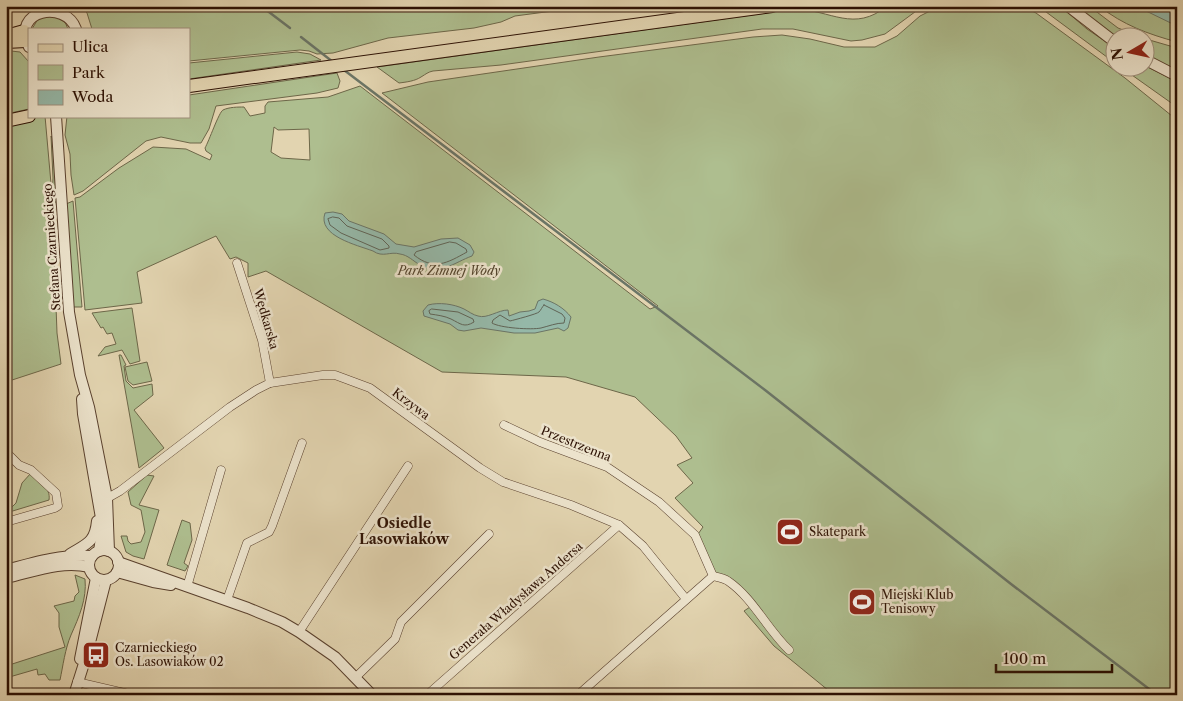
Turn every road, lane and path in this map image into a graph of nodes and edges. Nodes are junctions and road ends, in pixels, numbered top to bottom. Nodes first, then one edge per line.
1 (772, 6) edge
2 (1068, 6) edge
3 (49, 7) edge
4 (76, 28) edge
5 (1106, 35) edge
6 (6, 36) edge
7 (26, 40) edge
8 (6, 42) edge
9 (1156, 65) edge
10 (1177, 76) edge
11 (190, 86) edge
12 (28, 116) edge
13 (56, 118) edge
14 (6, 121) edge
15 (237, 263) dead end
16 (80, 375) junction
17 (270, 383) junction
18 (504, 425) dead end
19 (302, 443) dead end
20 (6, 452) edge
21 (408, 466) dead end
22 (222, 470) dead end
23 (107, 498) junction
24 (99, 506) junction
25 (6, 522) edge
26 (620, 525) junction
27 (488, 534) dead end
28 (100, 553) junction
29 (66, 556) junction
30 (89, 567) junction
31 (118, 567) junction
32 (6, 570) edge
33 (713, 576) junction
34 (6, 578) edge
35 (101, 579) junction
36 (187, 587) junction
37 (686, 599) junction
38 (227, 600) junction
39 (300, 632) junction
40 (790, 650) dead end
41 (356, 677) junction
42 (77, 682) junction
43 (74, 695) edge
44 (132, 695) edge
45 (372, 695) edge
46 (427, 695) edge
47 (578, 695) edge

1 - 11 main road
2 - 5 street
3 - 4 street
3 - 7 street
6 - 7 main road
7 - 8 main road
9 - 10 street
12 - 14 main road
13 - 16 street, Stefana Czarnieckiego
15 - 17 street, Wędkarska
16 - 23 street, Stefana Czarnieckiego
16 - 24 street, Stefana Czarnieckiego
17 - 23 street, Krzywa
17 - 26 street, Krzywa
18 - 33 street, Przestrzenna
19 - 38 street
20 - 25 street
21 - 39 street
22 - 36 street
23 - 24 street, Krzywa
23 - 28 street, Stefana Czarnieckiego
24 - 28 street, Stefana Czarnieckiego
24 - 29 street
26 - 37 street, Krzywa
26 - 46 street, Generała Władysława Andersa
27 - 41 street
28 - 29 street
28 - 30 street
28 - 31 street
29 - 32 street
30 - 34 street
30 - 35 street
31 - 35 street
31 - 36 street
33 - 37 street
33 - 40 street
35 - 42 street
36 - 38 street
37 - 47 street
38 - 39 street
39 - 41 street
41 - 45 street
42 - 43 street
42 - 44 street

